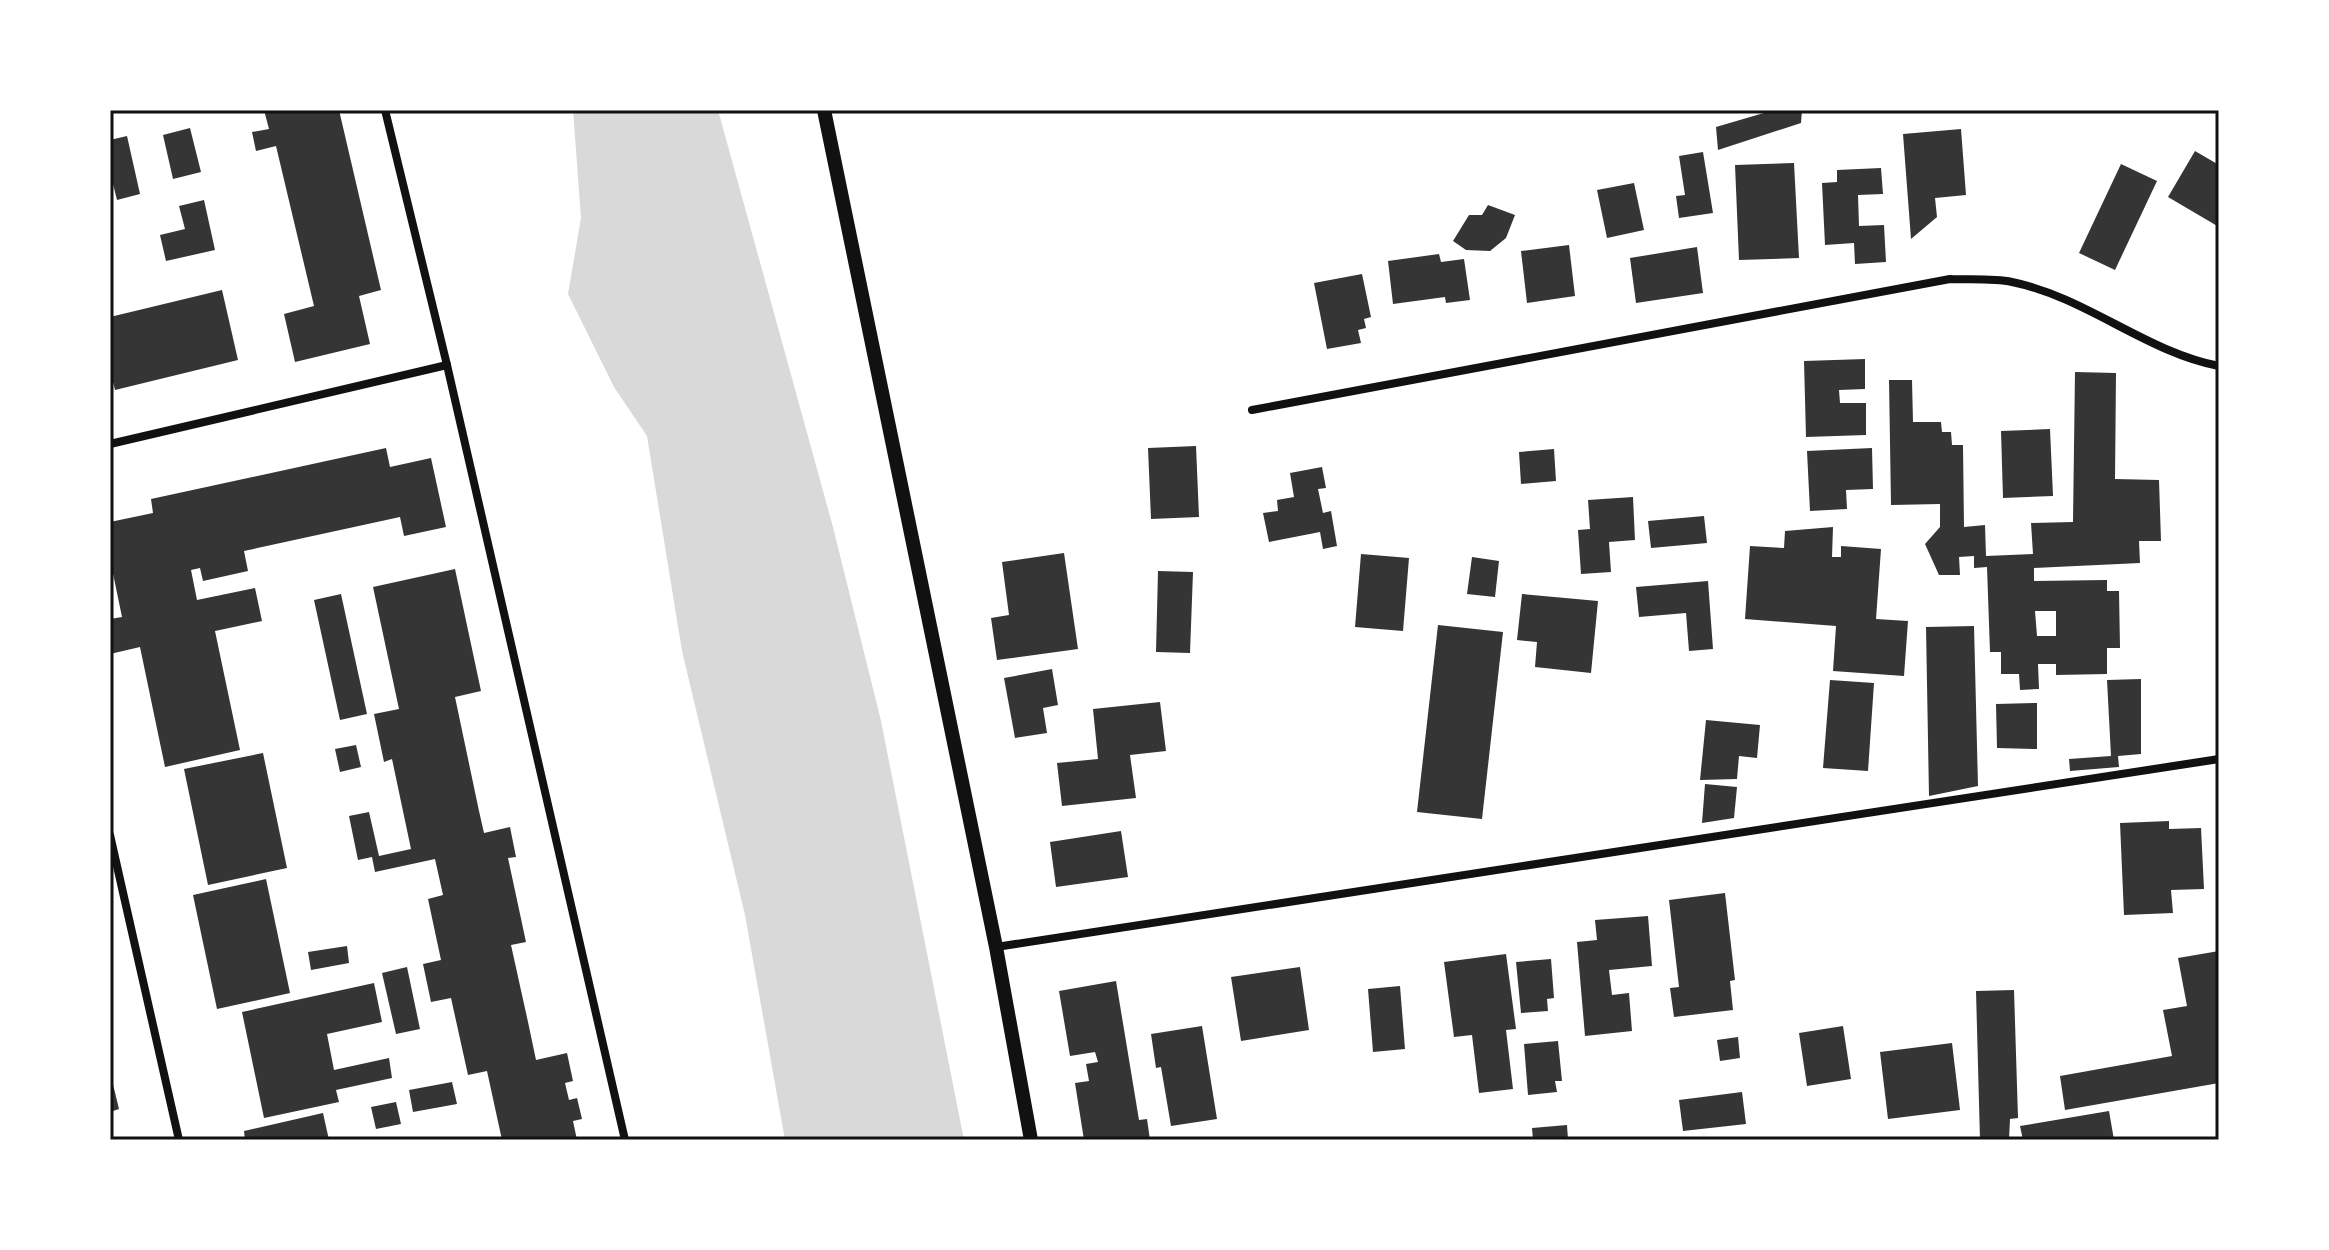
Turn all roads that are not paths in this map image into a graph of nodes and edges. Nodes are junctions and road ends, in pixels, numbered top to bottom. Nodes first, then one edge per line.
1 (385, 110) edge
2 (824, 110) edge
3 (447, 365) junction
4 (2219, 366) edge
5 (1252, 410) dead end
6 (110, 444) edge
7 (2219, 759) edge
8 (110, 835) edge
9 (996, 947) junction
10 (179, 1140) edge
11 (625, 1140) edge
12 (1031, 1140) edge

1 - 3 street
2 - 9 street
3 - 6 street
3 - 11 street
4 - 5 street
7 - 9 street
8 - 10 street
9 - 12 street

